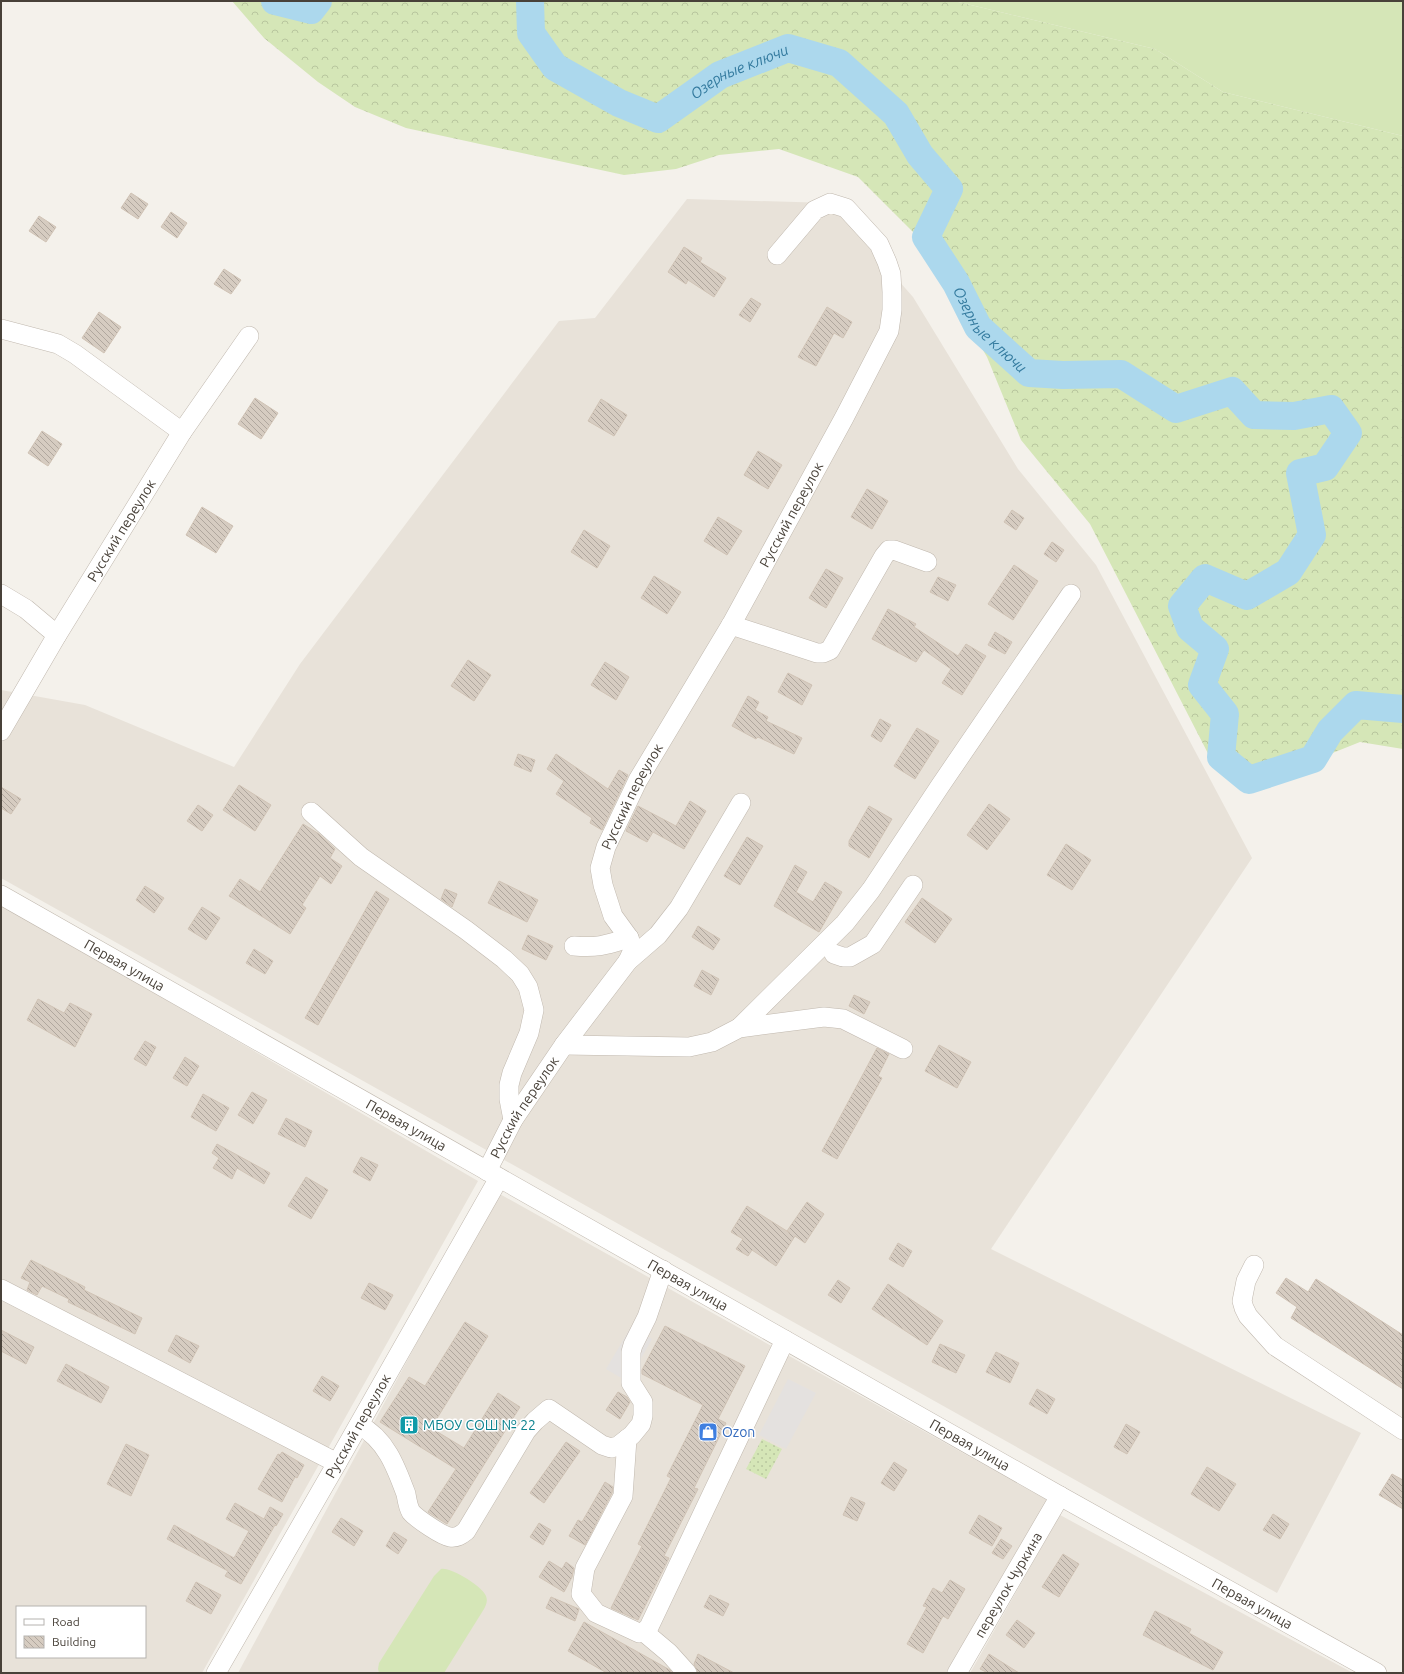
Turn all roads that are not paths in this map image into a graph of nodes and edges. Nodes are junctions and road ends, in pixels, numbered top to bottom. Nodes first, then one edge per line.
1 (777, 255) dead end
2 (1, 329) edge
3 (249, 336) dead end
4 (182, 432) junction
5 (927, 562) dead end
6 (1, 594) edge
7 (1070, 594) dead end
8 (732, 625) junction
9 (57, 635) junction
10 (1, 731) edge
11 (741, 803) dead end
12 (311, 812) dead end
13 (913, 885) dead end
14 (1, 895) edge
15 (629, 938) junction
16 (574, 946) dead end
17 (834, 954) dead end
18 (628, 961) junction
19 (739, 1028) junction
20 (564, 1046) junction
21 (903, 1049) dead end
22 (513, 1120) junction
23 (493, 1174) junction
24 (1254, 1266) dead end
25 (663, 1270) junction
26 (1, 1289) edge
27 (784, 1340) junction
28 (359, 1425) junction
29 (1403, 1430) edge
30 (627, 1439) junction
31 (337, 1464) junction
32 (1060, 1496) junction
33 (644, 1632) junction
34 (216, 1673) edge
35 (687, 1673) edge
36 (957, 1673) edge
37 (1377, 1673) edge

1 - 8 street, Русский переулок
2 - 4 street
3 - 4 street, Русский переулок
4 - 9 street, Русский переулок
5 - 8 street
6 - 9 street
7 - 19 street
8 - 15 street, Русский переулок
9 - 10 street, Русский переулок
11 - 18 street, Русский переулок
12 - 22 street
13 - 17 street
14 - 23 street, Первая улица
15 - 16 street
15 - 18 street
18 - 20 street, Русский переулок
19 - 20 street
19 - 21 street
20 - 22 street, Русский переулок
22 - 23 street, Русский переулок
23 - 25 street, Первая улица
23 - 28 street, Русский переулок
24 - 29 street
25 - 27 street, Первая улица
25 - 30 street
26 - 31 street
27 - 32 street, Первая улица
27 - 33 street
28 - 30 street
28 - 31 street, Русский переулок
30 - 33 street
31 - 34 street, Русский переулок
32 - 36 street, переулок Чуркина
32 - 37 street, Первая улица
33 - 35 street

